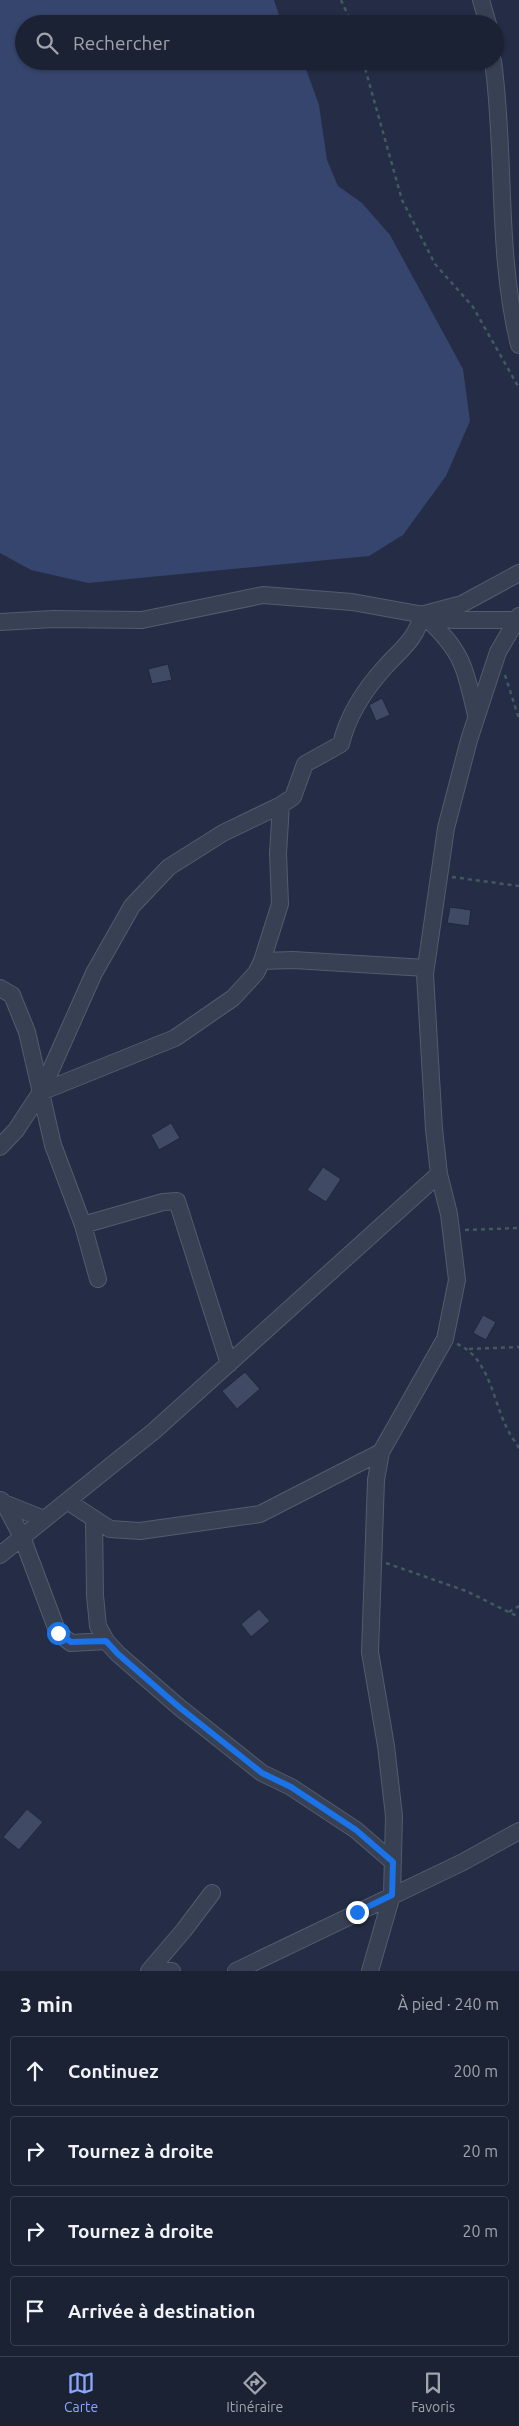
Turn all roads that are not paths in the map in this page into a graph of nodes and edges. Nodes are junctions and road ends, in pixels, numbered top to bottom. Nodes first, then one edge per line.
1 (481, 0) edge
2 (485, 15) edge
3 (494, 70) edge
4 (519, 345) edge
5 (519, 573) edge
6 (422, 614) junction
7 (518, 619) edge
8 (0, 622) edge
9 (476, 717) junction
10 (281, 806) junction
11 (262, 961) junction
12 (426, 968) junction
13 (0, 988) edge
14 (41, 1092) junction
15 (0, 1147) edge
16 (439, 1174) junction
17 (83, 1226) junction
18 (98, 1279) dead end
19 (229, 1364) junction
20 (381, 1452) junction
21 (2, 1500) edge
22 (67, 1501) junction
23 (44, 1519) junction
24 (94, 1519) junction
25 (22, 1537) junction
26 (0, 1554) edge
27 (106, 1641) junction
28 (519, 1831) edge
29 (393, 1862) junction
30 (212, 1893) dead end
31 (392, 1895) junction
32 (149, 1971) edge
33 (166, 1971) edge
34 (172, 1971) edge
35 (236, 1971) edge
36 (370, 1971) edge

1 - 2 street
3 - 4 street
5 - 6 street
6 - 7 street
6 - 8 street
6 - 9 street
6 - 10 street
7 - 9 street
9 - 12 street
10 - 11 street
10 - 14 street
11 - 12 street
11 - 14 street
12 - 16 street
13 - 14 street
14 - 15 street
14 - 17 street
16 - 19 street
16 - 20 street
17 - 18 street
17 - 19 street
19 - 22 street
20 - 24 street
20 - 29 street
21 - 23 street
21 - 25 street
22 - 23 street
22 - 24 street
23 - 25 street
24 - 27 street
25 - 26 street
25 - 27 street
27 - 29 street
28 - 31 street
29 - 31 street
30 - 32 street
31 - 35 street
31 - 36 street
33 - 34 street

